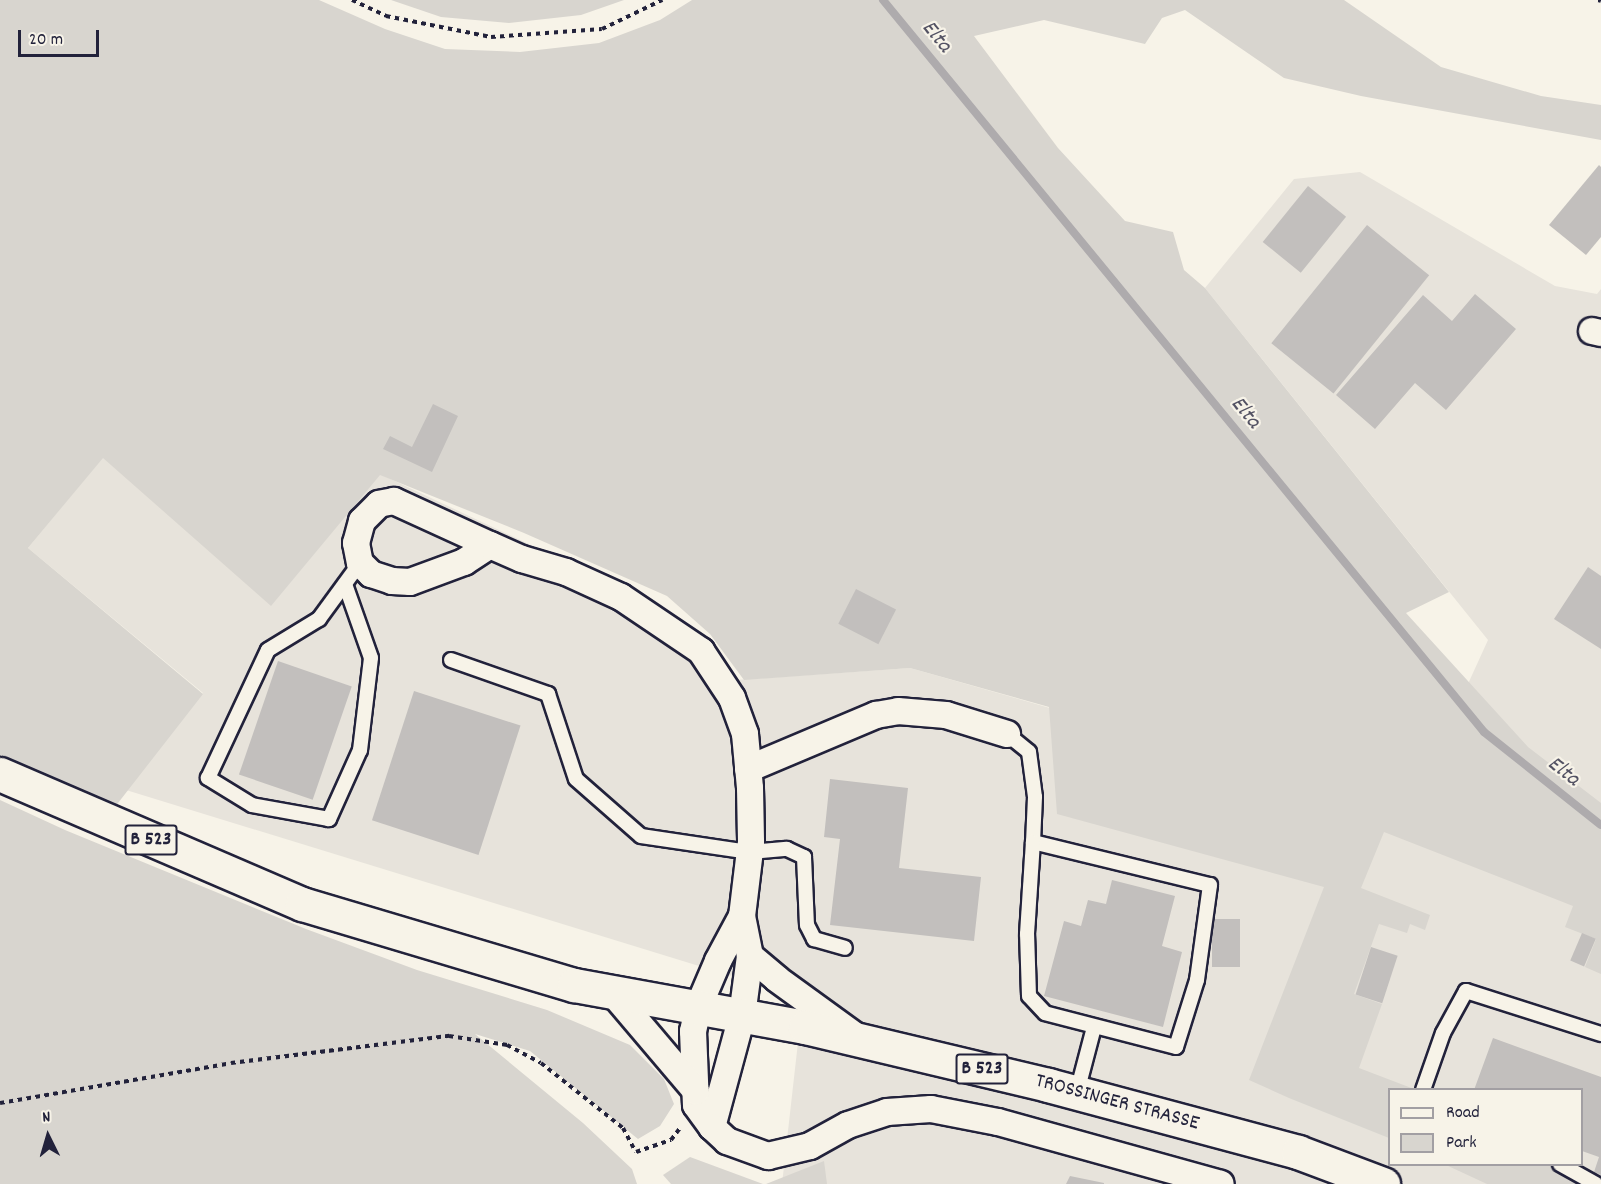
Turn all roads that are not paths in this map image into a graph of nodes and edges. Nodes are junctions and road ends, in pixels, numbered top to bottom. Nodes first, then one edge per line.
1 (490, 545) junction
2 (360, 563) junction
3 (345, 584) junction
4 (451, 660) dead end
5 (1007, 734) joint
6 (748, 769) junction
7 (0, 774) edge
8 (1033, 842) junction
9 (750, 852) junction
10 (742, 916) junction
11 (845, 948) dead end
12 (750, 956) junction
13 (612, 992) junction
14 (698, 1008) junction
15 (741, 1016) junction
16 (1095, 1027) junction
17 (1601, 1034) edge
18 (862, 1041) junction
19 (1423, 1088) edge
20 (1077, 1092) junction
21 (696, 1098) junction
22 (712, 1127) junction
23 (1564, 1166) edge
24 (1221, 1184) edge
25 (1383, 1184) edge
26 (1596, 1184) edge

1 - 2 street
1 - 2 street
1 - 6 street
2 - 3 lane
3 - 3 lane
4 - 9 lane
5 - 6 street
5 - 8 lane
6 - 9 street
7 - 13 main road, TROSSINGER STRASSE / B 523
8 - 16 lane
8 - 16 lane
9 - 10 street
9 - 11 lane
10 - 12 street
10 - 14 street
12 - 15 street
12 - 18 street
13 - 14 main road, TROSSINGER STRASSE / B 523
13 - 21 street
14 - 15 main road, TROSSINGER STRASSE / B 523
14 - 21 street
15 - 18 main road, TROSSINGER STRASSE / B 523
15 - 22 street
16 - 20 lane
17 - 19 lane
18 - 20 main road, TROSSINGER STRASSE / B 523
20 - 25 main road, TROSSINGER STRASSE / B 523
21 - 22 street
22 - 24 street
23 - 26 lane

